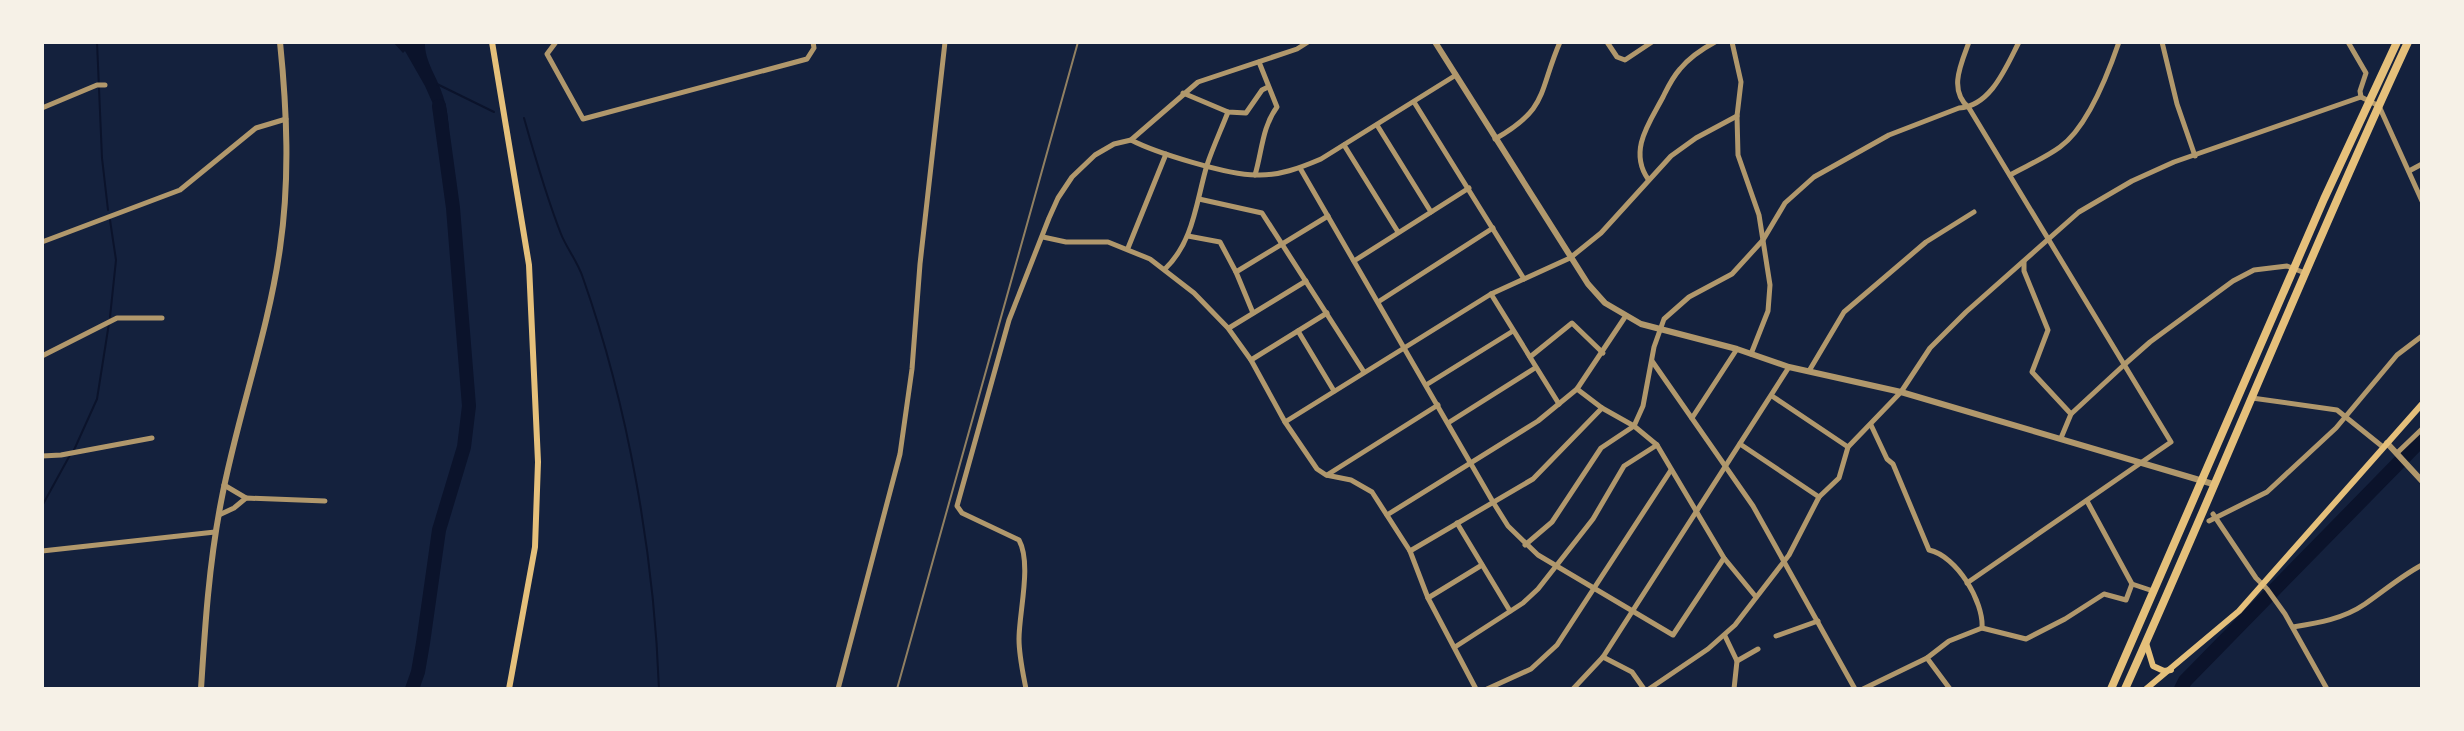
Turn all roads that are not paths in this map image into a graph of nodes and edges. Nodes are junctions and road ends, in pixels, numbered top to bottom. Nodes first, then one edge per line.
1 (280, 42) edge
2 (492, 42) edge
3 (556, 42) edge
4 (813, 42) edge
5 (945, 42) edge
6 (1308, 42) edge
7 (1435, 42) edge
8 (1560, 42) edge
9 (1607, 42) edge
10 (1652, 42) edge
11 (1715, 42) edge
12 (1732, 42) edge
13 (1969, 42) edge
14 (2019, 42) edge
15 (2119, 42) edge
16 (2162, 42) edge
17 (2348, 42) edge
18 (2397, 42) edge
19 (2408, 42) edge
20 (1259, 62) junction
21 (1456, 75) junction
22 (105, 85) dead end
23 (1268, 87) junction
24 (1183, 93) junction
25 (2366, 99) junction
26 (1414, 102) junction
27 (2379, 106) junction
28 (42, 108) edge
29 (1969, 108) junction
30 (1228, 112) junction
31 (1737, 116) junction
32 (286, 119) junction
33 (1377, 125) junction
34 (1495, 139) junction
35 (1131, 140) junction
36 (1344, 145) junction
37 (1166, 154) junction
38 (2195, 156) junction
39 (2422, 164) edge
40 (1207, 165) junction
41 (1300, 168) junction
42 (2409, 171) junction
43 (1255, 175) junction
44 (2010, 175) junction
45 (1648, 179) junction
46 (1469, 188) junction
47 (1199, 199) junction
48 (2422, 201) edge
49 (1431, 212) junction
50 (1974, 212) dead end
51 (1328, 216) junction
52 (1493, 228) junction
53 (1398, 232) junction
54 (1187, 236) junction
55 (1043, 237) junction
56 (2049, 239) junction
57 (1763, 240) junction
58 (42, 242) edge
59 (1282, 243) junction
60 (1128, 248) junction
61 (1570, 258) junction
62 (1354, 261) junction
63 (2024, 261) junction
64 (1165, 269) junction
65 (2295, 269) junction
66 (1236, 272) junction
67 (2305, 273) junction
68 (1524, 279) junction
69 (1306, 281) junction
70 (1491, 294) junction
71 (1378, 302) junction
72 (1253, 313) junction
73 (1327, 313) junction
74 (1625, 317) junction
75 (162, 318) dead end
76 (1228, 328) junction
77 (1660, 330) junction
78 (1298, 331) junction
79 (1513, 331) junction
80 (2422, 336) edge
81 (1404, 347) junction
82 (1737, 349) junction
83 (1603, 353) junction
84 (1751, 354) junction
85 (42, 356) edge
86 (1530, 357) junction
87 (1251, 360) junction
88 (1651, 360) junction
89 (2125, 364) junction
90 (1789, 367) junction
91 (1535, 368) junction
92 (1809, 371) junction
93 (1364, 372) junction
94 (1426, 385) junction
95 (1577, 389) junction
96 (1334, 391) junction
97 (1901, 392) junction
98 (1772, 396) junction
99 (2252, 398) junction
100 (1559, 404) junction
101 (2422, 404) edge
102 (1438, 405) junction
103 (1602, 408) junction
104 (2071, 414) junction
105 (2346, 416) junction
106 (1692, 418) junction
107 (1285, 422) junction
108 (1448, 423) junction
109 (1871, 425) junction
110 (1634, 426) junction
111 (2422, 429) edge
112 (152, 438) dead end
113 (2061, 438) junction
114 (1740, 444) junction
115 (1657, 445) junction
116 (2385, 445) junction
117 (1848, 447) junction
118 (2398, 454) junction
119 (42, 456) edge
120 (2141, 462) junction
121 (1471, 463) junction
122 (1726, 466) junction
123 (1671, 470) junction
124 (1326, 475) junction
125 (2202, 479) junction
126 (2422, 481) edge
127 (2213, 484) junction
128 (224, 485) junction
129 (1819, 497) junction
130 (246, 498) junction
131 (325, 501) dead end
132 (2087, 501) junction
133 (1493, 502) junction
134 (1697, 509) junction
135 (219, 515) junction
136 (1387, 515) junction
137 (2215, 516) junction
138 (2209, 521) dead end
139 (1457, 523) junction
140 (215, 532) junction
141 (1525, 545) junction
142 (42, 551) edge
143 (1410, 551) junction
144 (1724, 558) junction
145 (1785, 561) junction
146 (1482, 565) junction
147 (2422, 565) edge
148 (1556, 566) junction
149 (1967, 583) junction
150 (2132, 584) junction
151 (2265, 586) junction
152 (1595, 590) junction
153 (2154, 591) junction
154 (1756, 597) junction
155 (1428, 598) junction
156 (1510, 611) junction
157 (1632, 611) junction
158 (1818, 621) junction
159 (2293, 627) junction
160 (1982, 628) junction
161 (1725, 636) junction
162 (1776, 636) dead end
163 (2146, 643) junction
164 (1454, 647) junction
165 (1758, 649) dead end
166 (1603, 657) junction
167 (1927, 658) junction
168 (1737, 661) junction
169 (2171, 670) junction
170 (201, 689) edge
171 (509, 689) edge
172 (838, 689) edge
173 (1026, 689) edge
174 (1476, 689) edge
175 (1487, 689) edge
176 (1573, 689) edge
177 (1647, 689) edge
178 (1734, 689) edge
179 (1855, 689) edge
180 (1863, 689) edge
181 (1950, 689) edge
182 (2111, 689) edge
183 (2125, 689) edge
184 (2146, 689) edge
185 (2326, 689) edge

1 - 32 street
2 - 171 main road
3 - 4 street
5 - 172 street
6 - 20 street
7 - 21 street
8 - 34 street
9 - 10 street
11 - 45 street
12 - 31 street
13 - 29 street
14 - 29 street
15 - 44 street
16 - 38 street
17 - 25 street
18 - 25 highway
19 - 27 highway
20 - 23 street
20 - 24 street
21 - 26 street
21 - 34 street
22 - 28 street
23 - 30 street
23 - 43 street
24 - 30 street
24 - 35 street
25 - 27 street
25 - 38 street
25 - 65 highway
26 - 33 street
26 - 46 street
27 - 42 street
27 - 67 highway
29 - 44 street
29 - 57 street
30 - 40 street
31 - 45 street
31 - 57 street
32 - 58 street
32 - 128 street
33 - 36 street
33 - 49 street
34 - 61 street
35 - 37 street
35 - 55 street
36 - 41 street
36 - 53 street
37 - 40 street
37 - 60 street
38 - 56 street
39 - 42 street
40 - 43 street
40 - 47 street
41 - 43 street
41 - 51 street
42 - 48 street
44 - 56 street
45 - 61 street
46 - 49 street
46 - 52 street
47 - 54 street
47 - 59 street
49 - 53 street
50 - 92 street
51 - 59 street
51 - 62 street
52 - 68 street
52 - 71 street
53 - 62 street
54 - 64 street
54 - 66 street
55 - 60 street
55 - 173 street
56 - 63 street
56 - 89 street
57 - 77 street
57 - 84 street
59 - 66 street
59 - 69 street
60 - 64 street
61 - 68 street
61 - 74 street
62 - 71 street
63 - 97 street
63 - 104 street
64 - 76 street
65 - 67 street
65 - 89 street
65 - 125 highway
66 - 72 street
67 - 99 highway
68 - 70 street
69 - 72 street
69 - 73 street
70 - 79 street
70 - 81 street
71 - 81 street
72 - 76 street
73 - 78 street
73 - 93 street
74 - 77 street
74 - 83 street
75 - 85 street
76 - 87 street
77 - 82 street
77 - 88 street
78 - 87 street
78 - 96 street
79 - 86 street
79 - 94 street
80 - 105 street
81 - 93 street
81 - 94 street
82 - 84 street
82 - 106 street
83 - 86 street
83 - 95 street
84 - 90 street
86 - 91 street
87 - 107 street
88 - 106 street
88 - 110 street
89 - 104 street
89 - 120 street
90 - 92 street
90 - 98 street
91 - 100 street
91 - 108 street
92 - 97 street
93 - 96 street
94 - 102 street
95 - 100 street
95 - 103 street
96 - 107 street
97 - 109 street
97 - 113 street
98 - 114 street
98 - 117 street
99 - 105 street
99 - 127 highway
100 - 121 street
101 - 116 main road
102 - 108 street
102 - 124 street
103 - 110 street
103 - 133 street
104 - 113 street
105 - 116 street
105 - 137 street
106 - 122 street
107 - 124 street
108 - 121 street
109 - 117 street
109 - 149 street
110 - 115 street
110 - 141 street
111 - 118 street
112 - 119 street
113 - 120 street
114 - 122 street
114 - 129 street
115 - 123 street
115 - 148 street
116 - 118 street
116 - 151 main road
117 - 129 street
118 - 126 street
120 - 125 street
120 - 132 street
121 - 133 street
121 - 136 street
122 - 134 street
122 - 145 street
123 - 134 street
123 - 152 street
124 - 136 street
125 - 127 street
125 - 153 highway
127 - 163 highway
128 - 130 street
128 - 135 street
129 - 145 street
130 - 131 street
130 - 135 street
132 - 149 street
132 - 150 street
133 - 139 street
133 - 141 street
134 - 144 street
134 - 157 street
135 - 140 street
136 - 143 street
137 - 138 street
137 - 151 street
139 - 143 street
139 - 146 street
140 - 142 street
140 - 170 street
141 - 148 street
143 - 155 street
144 - 154 street
144 - 157 street
145 - 154 street
145 - 158 street
146 - 155 street
146 - 156 street
147 - 159 street
148 - 152 street
148 - 156 street
149 - 160 street
150 - 153 street
150 - 160 street
151 - 159 street
151 - 169 main road
152 - 157 street
152 - 175 street
153 - 182 highway
154 - 161 street
155 - 164 street
156 - 164 street
157 - 166 street
158 - 162 street
158 - 179 street
159 - 185 street
160 - 167 street
161 - 168 street
161 - 177 street
163 - 169 main road
163 - 183 highway
164 - 174 street
165 - 168 street
166 - 176 street
166 - 177 street
167 - 180 street
167 - 181 street
168 - 178 street
169 - 184 main road

